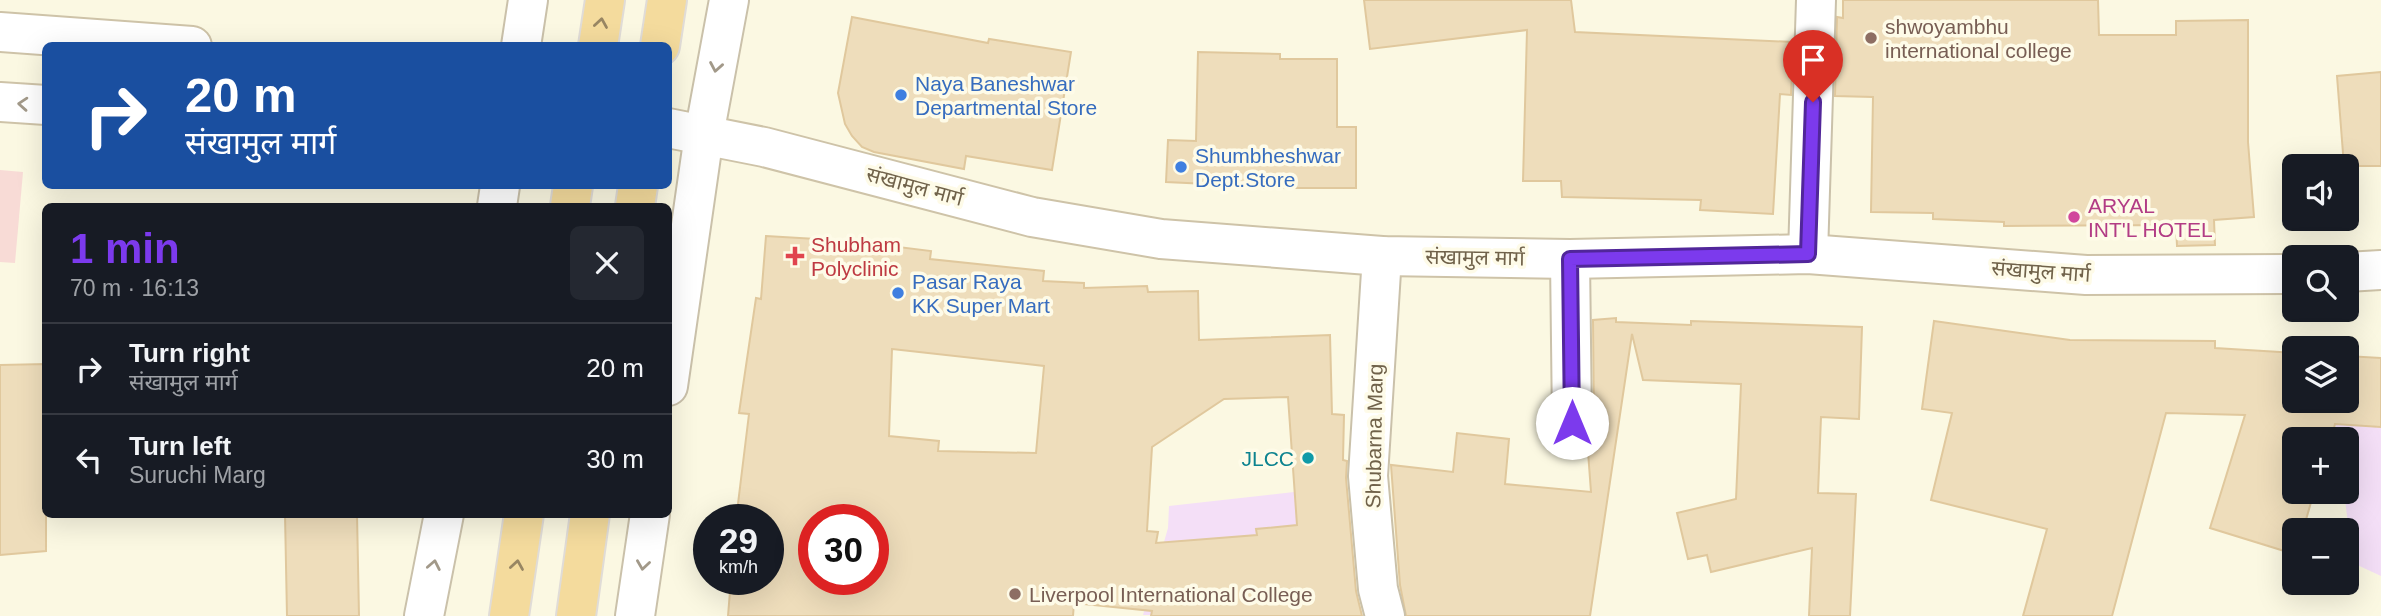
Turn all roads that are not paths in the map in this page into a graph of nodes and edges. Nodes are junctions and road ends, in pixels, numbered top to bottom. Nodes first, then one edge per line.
1 (528, 0) edge
2 (605, 0) edge
3 (667, 0) edge
4 (729, 0) edge
5 (1816, 0) edge
6 (0, 32) edge
7 (137, 42) edge
8 (522, 42) edge
9 (598, 42) edge
10 (661, 42) edge
11 (0, 102) edge
12 (42, 105) edge
13 (686, 131) edge
14 (1808, 254) junction
15 (1382, 256) junction
16 (1570, 259) junction
17 (2381, 271) edge
18 (2359, 272) edge
19 (2282, 274) edge
20 (672, 329) edge
21 (1572, 423) dead end
22 (443, 518) edge
23 (523, 518) edge
24 (589, 518) edge
25 (649, 518) edge
26 (424, 616) edge
27 (509, 616) edge
28 (576, 616) edge
29 (635, 616) edge
30 (1385, 616) edge

1 - 8 main road
9 -> 2 highway
3 - 10 highway
4 -> 13 main road
5 - 14 main road
6 - 7 main road
12 -> 11 main road
13 - 15 main road, संखामुल मार्ग
13 - 20 main road
14 - 16 main road, संखामुल मार्ग
14 - 19 main road, संखामुल मार्ग
15 - 16 main road, संखामुल मार्ग
15 - 30 main road, Shubarna Marg
16 - 21 main road
17 - 18 main road
26 -> 22 main road
27 -> 23 highway
24 - 28 highway
25 -> 29 main road

